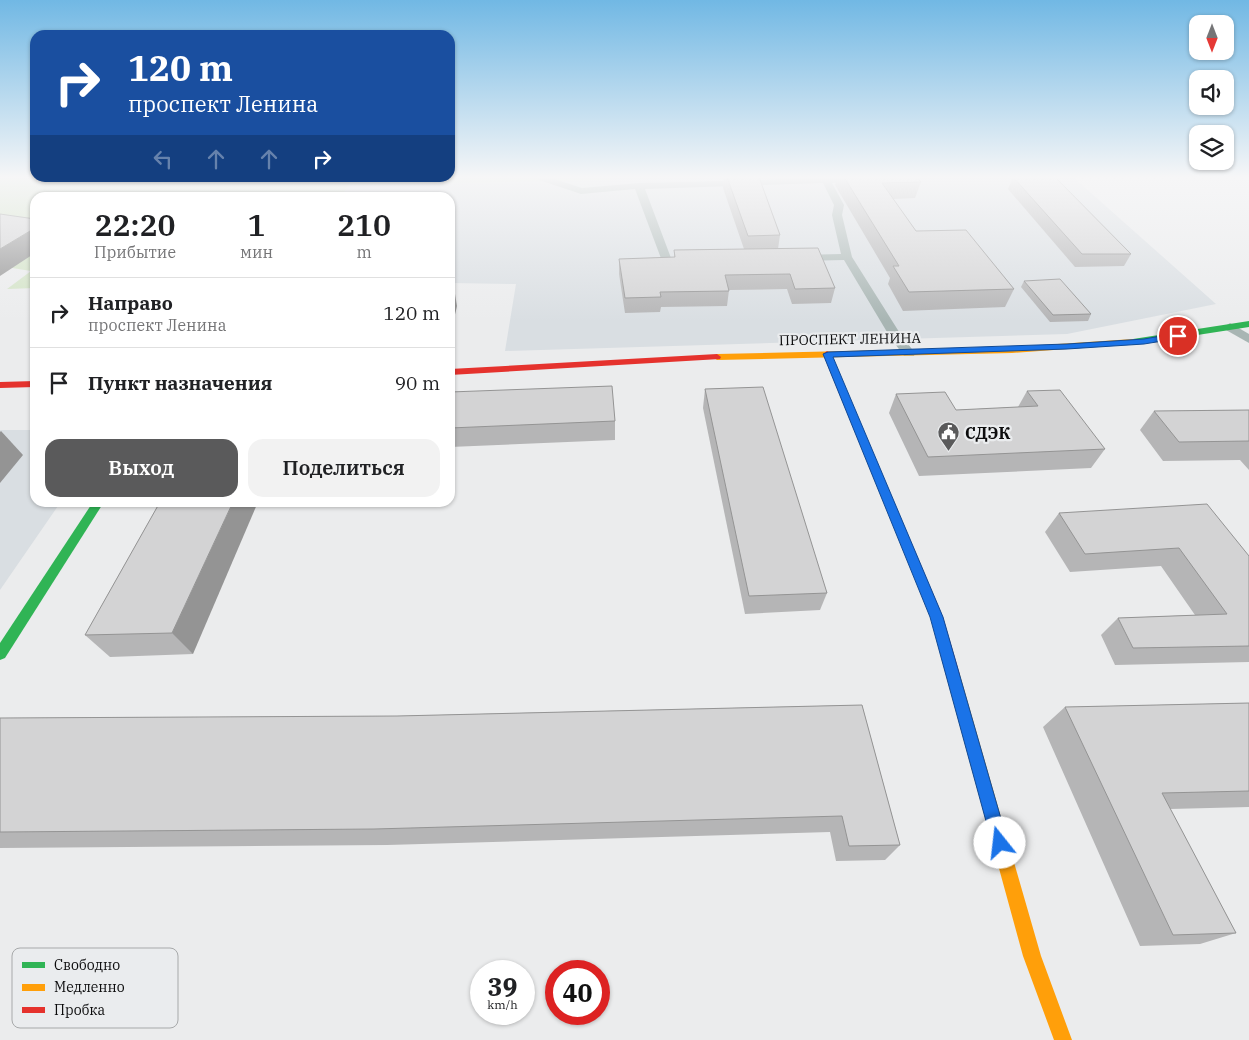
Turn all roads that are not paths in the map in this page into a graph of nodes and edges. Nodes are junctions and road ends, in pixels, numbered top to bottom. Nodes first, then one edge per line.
1 (654, 226) edge
2 (839, 226) edge
3 (846, 257) junction
4 (787, 259) edge
5 (697, 261) edge
6 (1249, 324) edge
7 (1230, 328) junction
8 (1249, 339) edge
9 (909, 353) junction
10 (828, 354) junction
11 (455, 372) edge
12 (30, 384) edge
13 (0, 385) edge
14 (96, 507) edge
15 (0, 654) edge
16 (1063, 1040) edge

1 - 5 lane
2 - 3 lane
3 - 4 lane
3 - 9 lane
6 - 7 main road, ПРОСПЕКТ ЛЕНИНА
7 - 8 lane
7 - 9 main road, ПРОСПЕКТ ЛЕНИНА
9 - 10 main road, ПРОСПЕКТ ЛЕНИНА
10 - 11 main road, ПРОСПЕКТ ЛЕНИНА
10 - 16 main road
12 - 13 main road
14 - 15 main road

